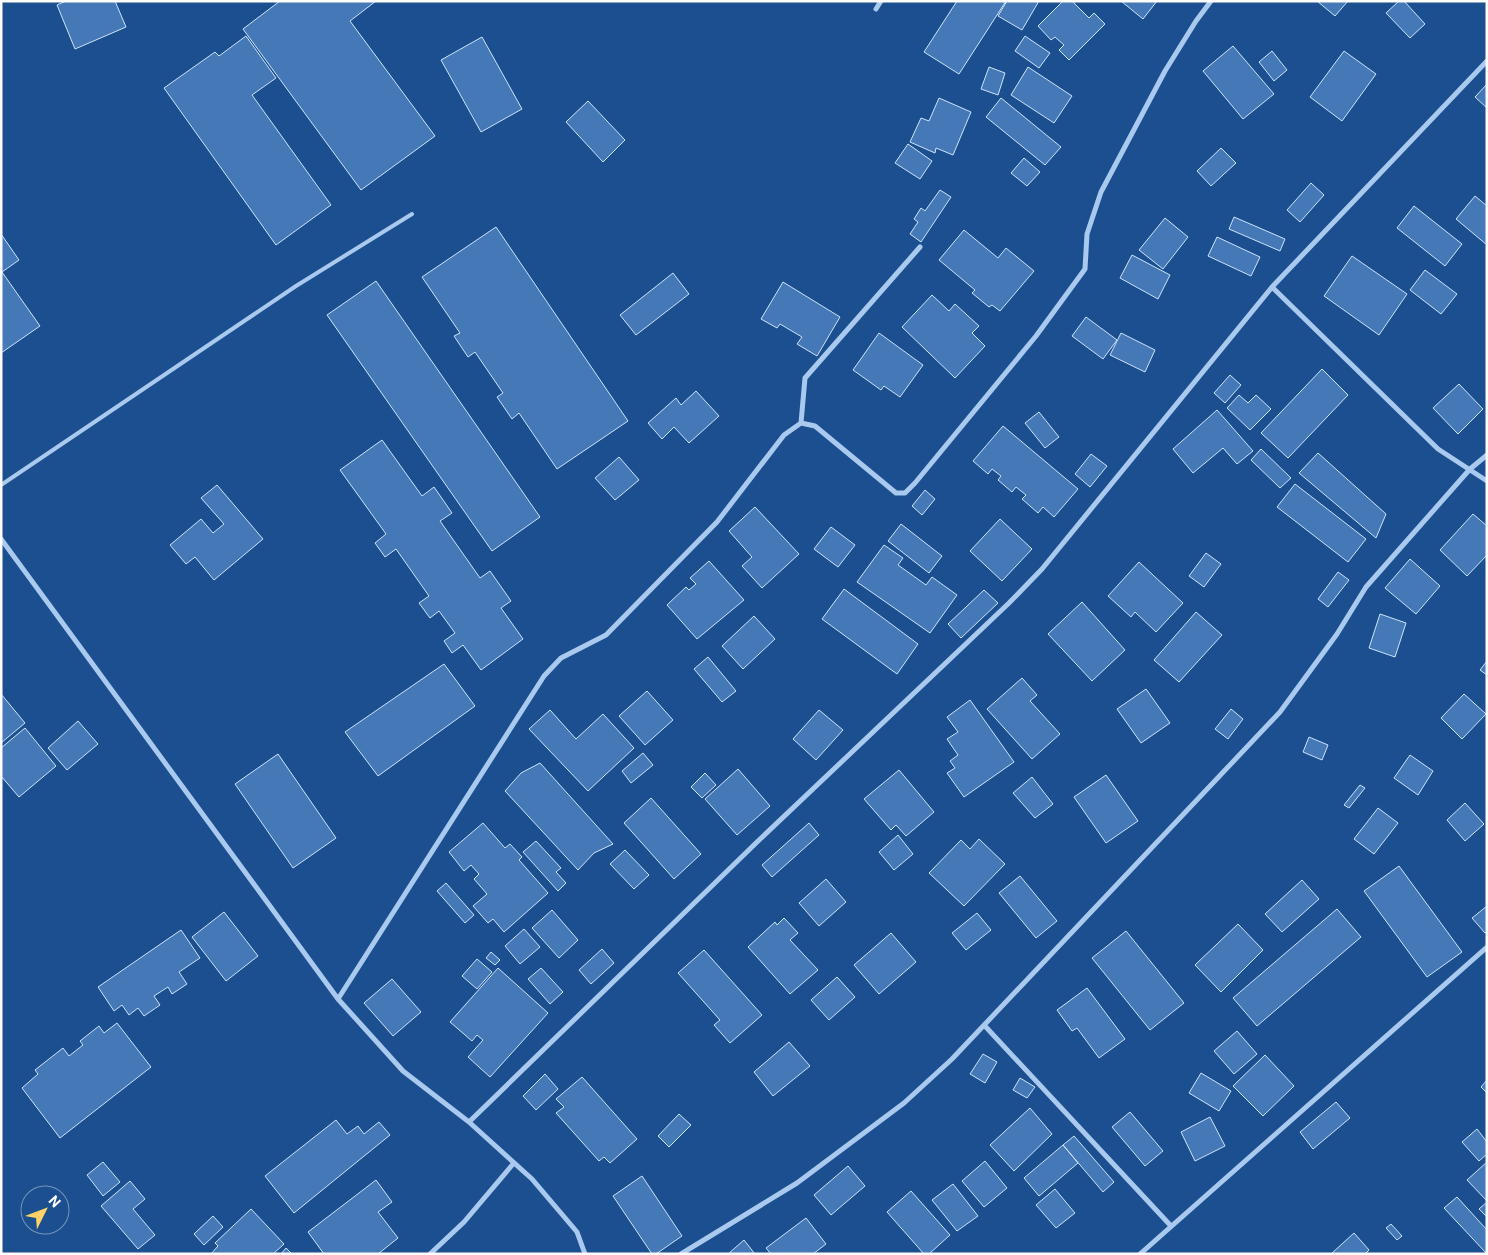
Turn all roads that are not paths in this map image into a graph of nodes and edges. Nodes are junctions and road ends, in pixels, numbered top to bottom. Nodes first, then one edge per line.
1 (881, 1) edge
2 (1211, 1) edge
3 (876, 9) dead end
4 (1487, 61) edge
5 (412, 214) dead end
6 (920, 247) dead end
7 (1272, 287) junction
8 (801, 423) junction
9 (1487, 455) edge
10 (1470, 469) junction
11 (1487, 482) edge
12 (1, 485) edge
13 (1, 539) edge
14 (1487, 947) edge
15 (338, 999) junction
16 (984, 1025) junction
17 (469, 1122) junction
18 (513, 1164) junction
19 (1171, 1226) junction
20 (430, 1254) edge
21 (585, 1254) edge
22 (682, 1254) edge
23 (1140, 1254) edge

1 - 3 street
2 - 8 street
4 - 7 street
5 - 12 lane
6 - 8 street
7 - 10 street
7 - 17 street
8 - 15 street
9 - 10 street
10 - 11 street
10 - 16 street
13 - 15 street
14 - 19 street
15 - 17 street
16 - 19 street
16 - 22 street
17 - 18 street
18 - 20 street
18 - 21 street
19 - 23 street

